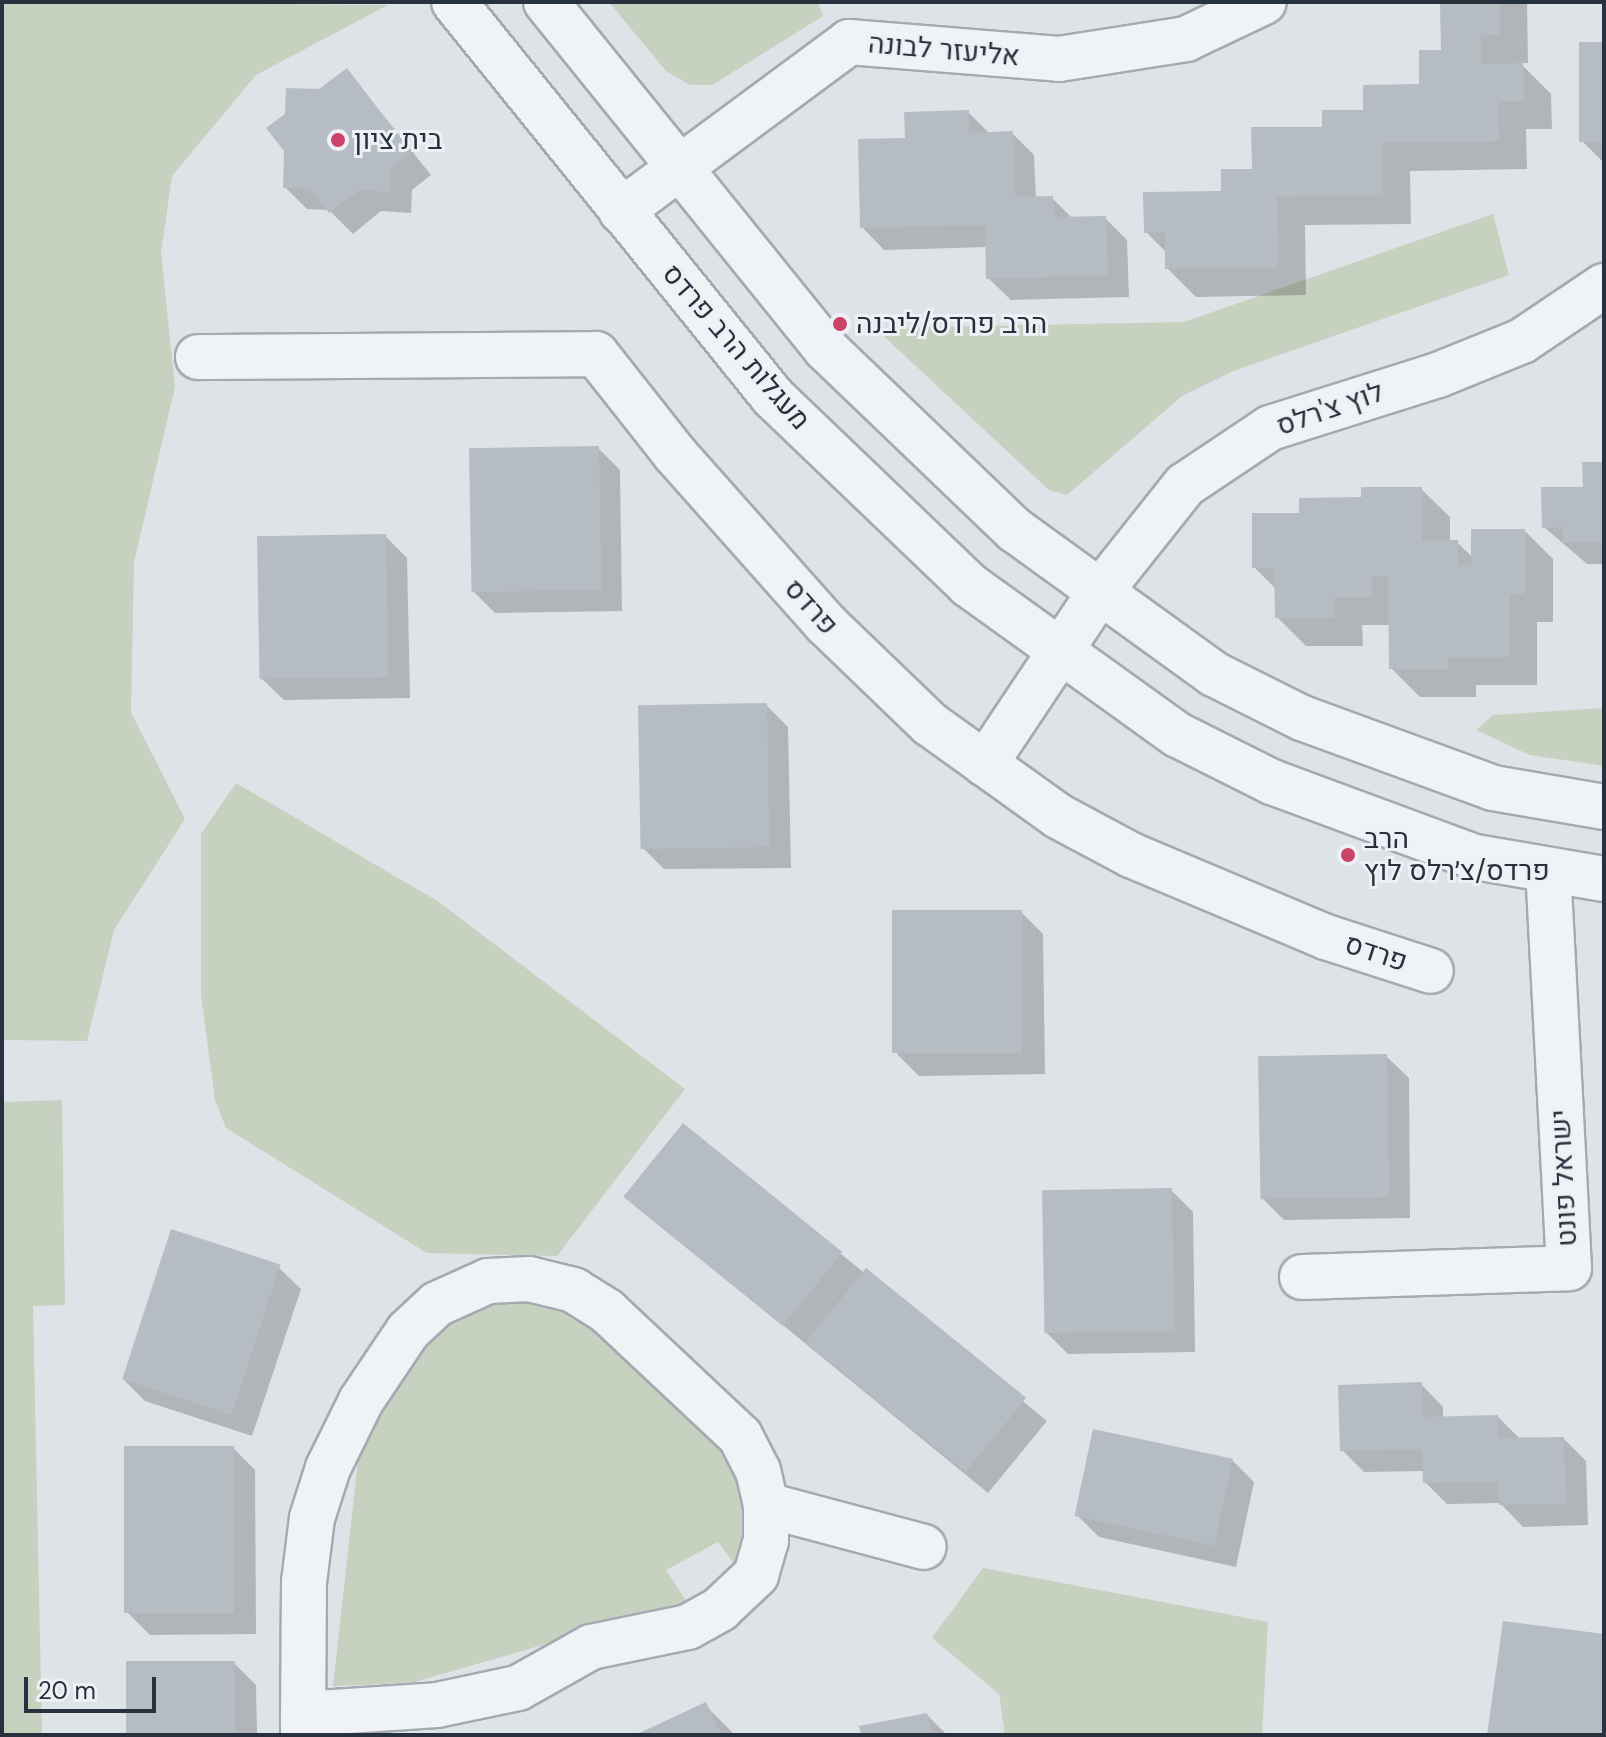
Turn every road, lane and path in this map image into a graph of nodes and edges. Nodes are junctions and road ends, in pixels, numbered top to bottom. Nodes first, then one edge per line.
1 (454, 2) edge
2 (546, 2) edge
3 (1264, 2) edge
4 (677, 167) junction
5 (621, 211) junction
6 (1604, 286) edge
7 (198, 357) dead end
8 (1099, 593) junction
9 (1058, 652) junction
10 (985, 764) junction
11 (1604, 807) edge
12 (1548, 871) junction
13 (1604, 879) edge
14 (1431, 971) dead end
15 (1302, 1277) dead end
16 (766, 1505) junction
17 (924, 1547) dead end
18 (303, 1725) edge

1 - 5 street, מעגלות הרב פרדס
2 - 4 street
3 - 4 street, אליעזר לבונה
4 - 5 street, אליעזר לבונה
4 - 8 street
5 - 9 street, מעגלות הרב פרדס
6 - 8 street, לוץ צ'רלס
7 - 10 street, פרדס
8 - 9 street, לוץ צ'רלס
8 - 11 street
9 - 10 street, לוץ צ'רלס
9 - 12 street
10 - 14 street, פרדס
12 - 13 street
12 - 15 street, ישראל פונט
16 - 17 street
16 - 18 street
16 - 18 street

